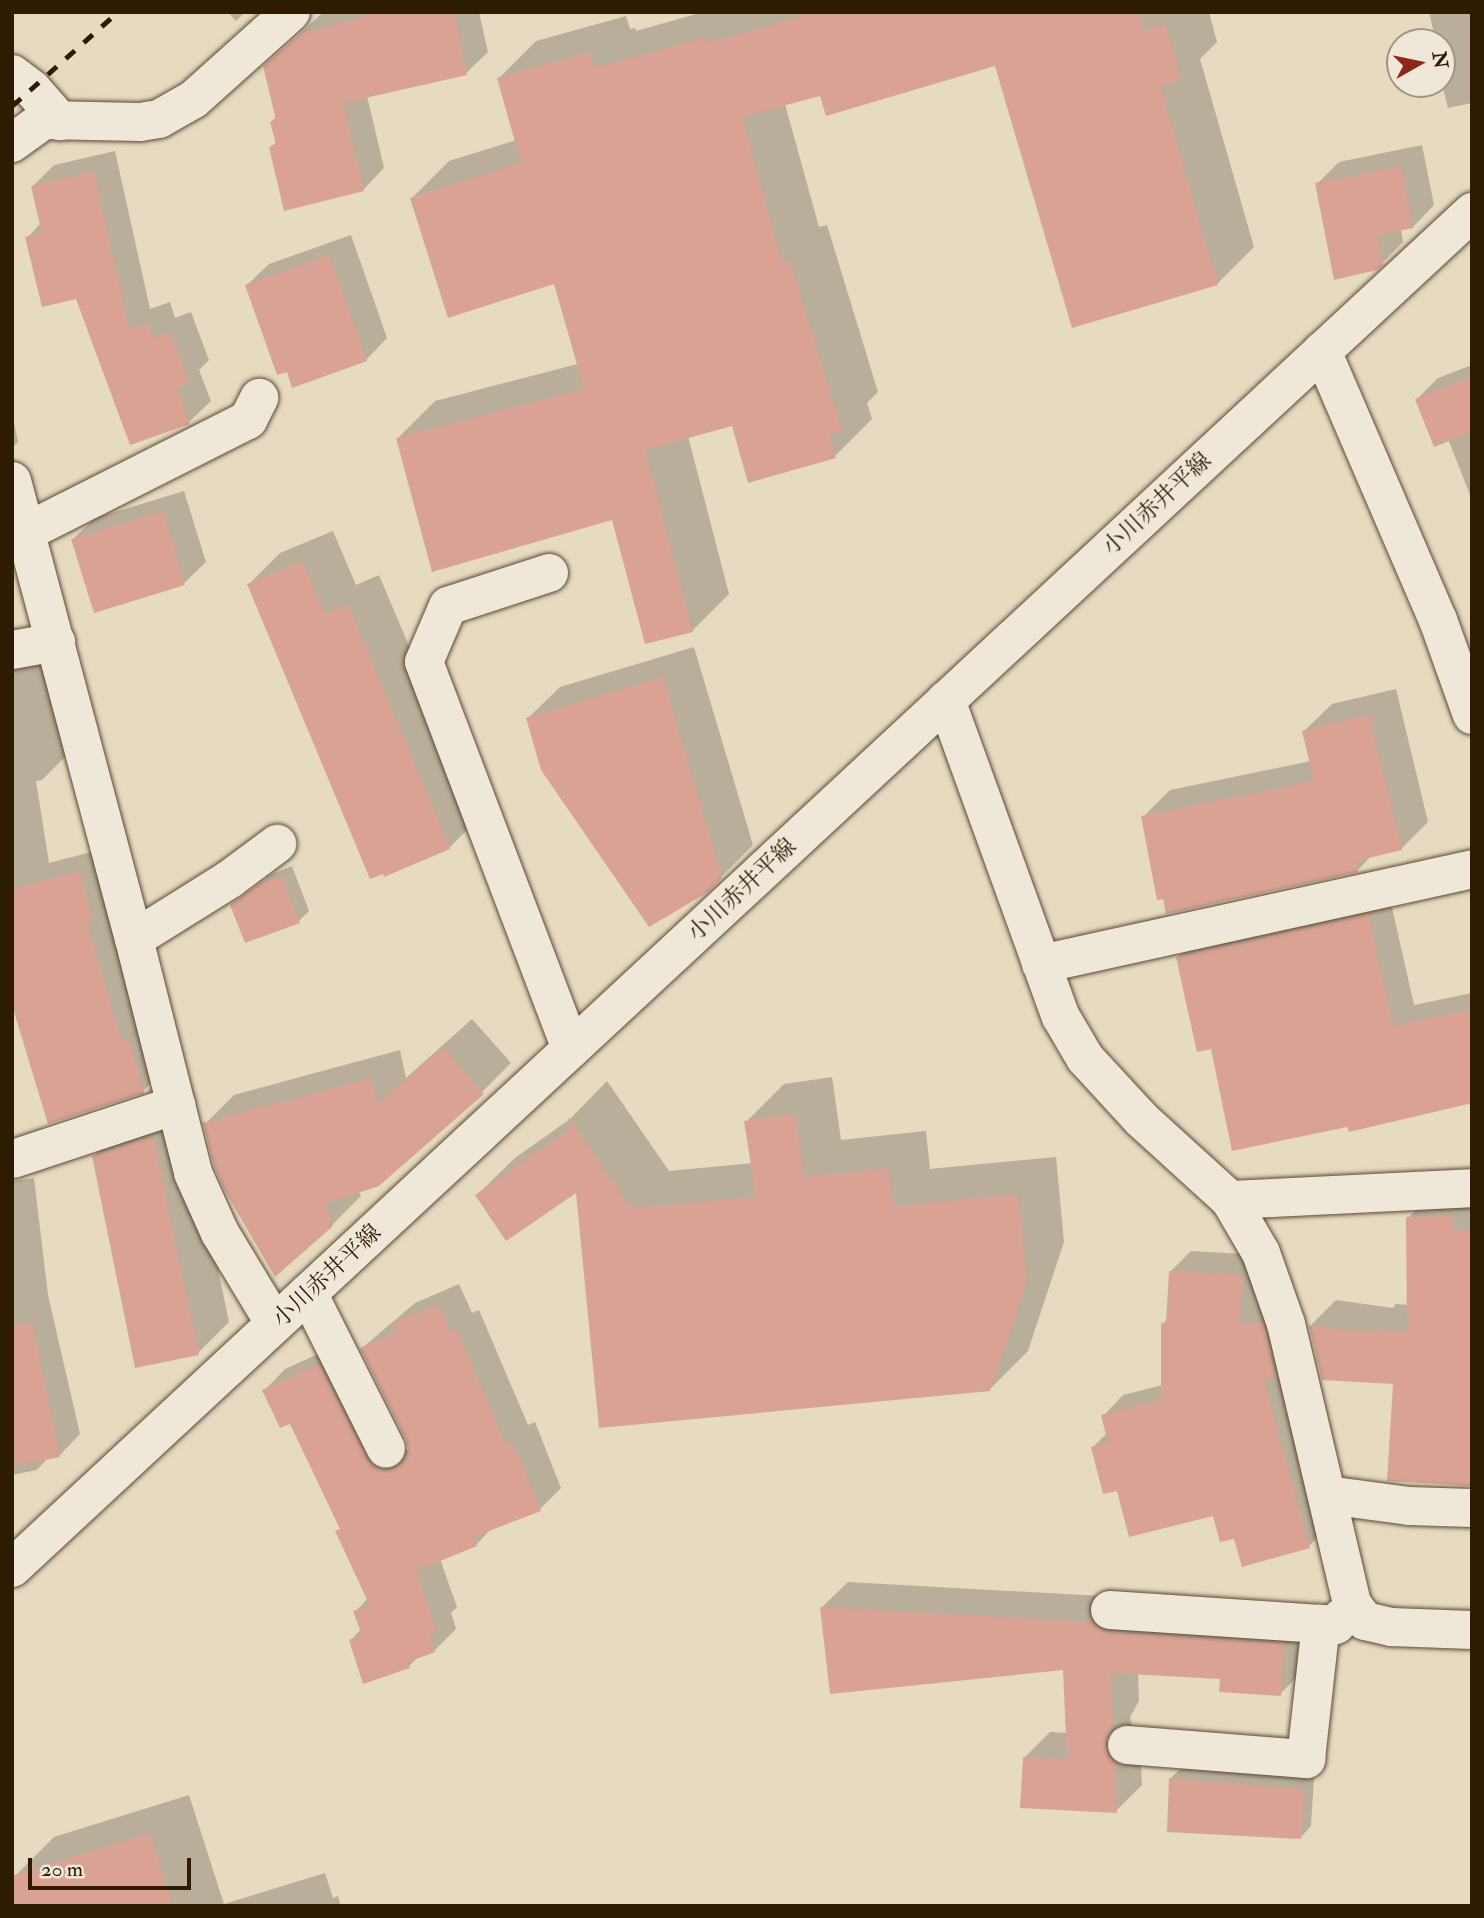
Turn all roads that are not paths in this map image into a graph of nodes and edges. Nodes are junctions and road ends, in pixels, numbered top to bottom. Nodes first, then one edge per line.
1 (291, 12) edge
2 (12, 74) edge
3 (60, 121) junction
4 (12, 143) edge
5 (1472, 212) edge
6 (1322, 351) junction
7 (259, 398) dead end
8 (12, 481) edge
9 (26, 532) junction
10 (549, 573) dead end
11 (27, 592) edge
12 (56, 642) junction
13 (12, 650) edge
14 (946, 701) junction
15 (1472, 715) edge
16 (277, 844) dead end
17 (1472, 869) edge
18 (134, 939) junction
19 (1041, 964) junction
20 (570, 1049) junction
21 (176, 1105) junction
22 (13, 1159) edge
23 (1472, 1188) edge
24 (1230, 1200) junction
25 (308, 1293) junction
26 (275, 1324) junction
27 (386, 1449) dead end
28 (1327, 1495) junction
29 (1472, 1508) edge
30 (12, 1568) edge
31 (1352, 1604) junction
32 (1110, 1610) dead end
33 (1321, 1624) junction
34 (1472, 1630) edge
35 (1128, 1745) dead end

1 - 3 street
2 - 3 street
3 - 4 street
5 - 6 street, 小川赤井平線
6 - 14 street, 小川赤井平線
6 - 15 street
7 - 9 street
8 - 9 street
9 - 11 street
10 - 20 street
11 - 12 street
12 - 13 street
12 - 18 street
14 - 19 street
14 - 20 street, 小川赤井平線
16 - 18 street
17 - 19 street
18 - 21 street
19 - 24 street
20 - 25 street, 小川赤井平線
21 - 22 street
21 - 26 street
23 - 24 street
24 - 28 street
25 - 26 street, 小川赤井平線
25 - 27 street
26 - 30 street, 小川赤井平線
28 - 29 street
28 - 31 street
31 - 33 street
31 - 34 street
32 - 33 street
33 - 35 street

